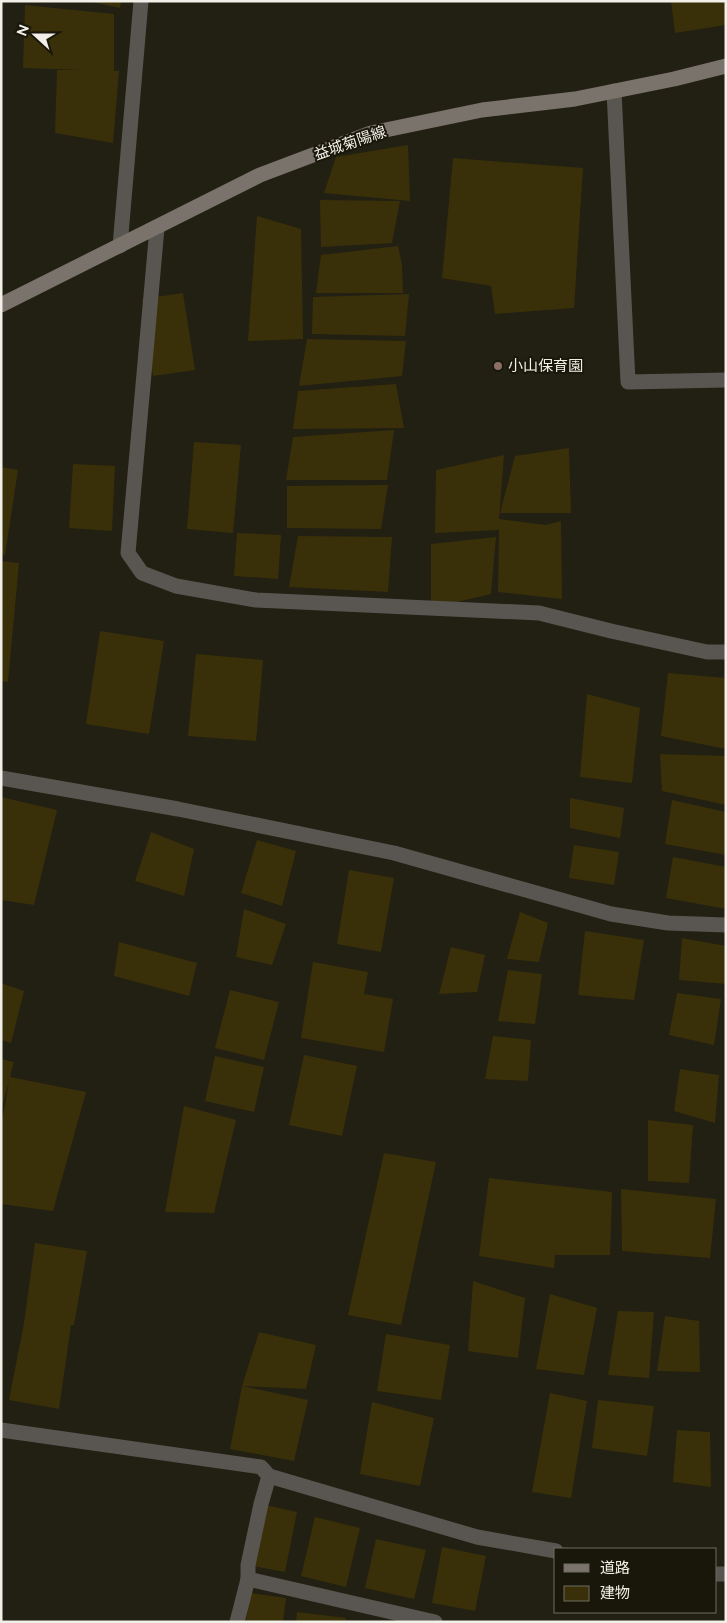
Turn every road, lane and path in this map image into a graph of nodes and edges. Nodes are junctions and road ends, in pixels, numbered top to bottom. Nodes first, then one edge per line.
1 (140, 1) edge
2 (726, 66) edge
3 (614, 91) junction
4 (157, 228) junction
5 (120, 246) junction
6 (1, 305) edge
7 (726, 380) edge
8 (726, 652) edge
9 (1, 778) edge
10 (726, 925) edge
11 (1, 1430) edge
12 (269, 1476) junction
13 (554, 1551) edge
14 (248, 1580) junction
15 (238, 1622) edge
16 (435, 1622) edge

1 - 5 street
2 - 3 main road, 益城菊陽線
3 - 4 main road, 益城菊陽線
3 - 7 street
4 - 5 main road, 益城菊陽線
4 - 8 street
5 - 6 main road, 益城菊陽線
9 - 10 street
11 - 12 street
12 - 13 street
12 - 14 street
14 - 15 street
14 - 16 street

